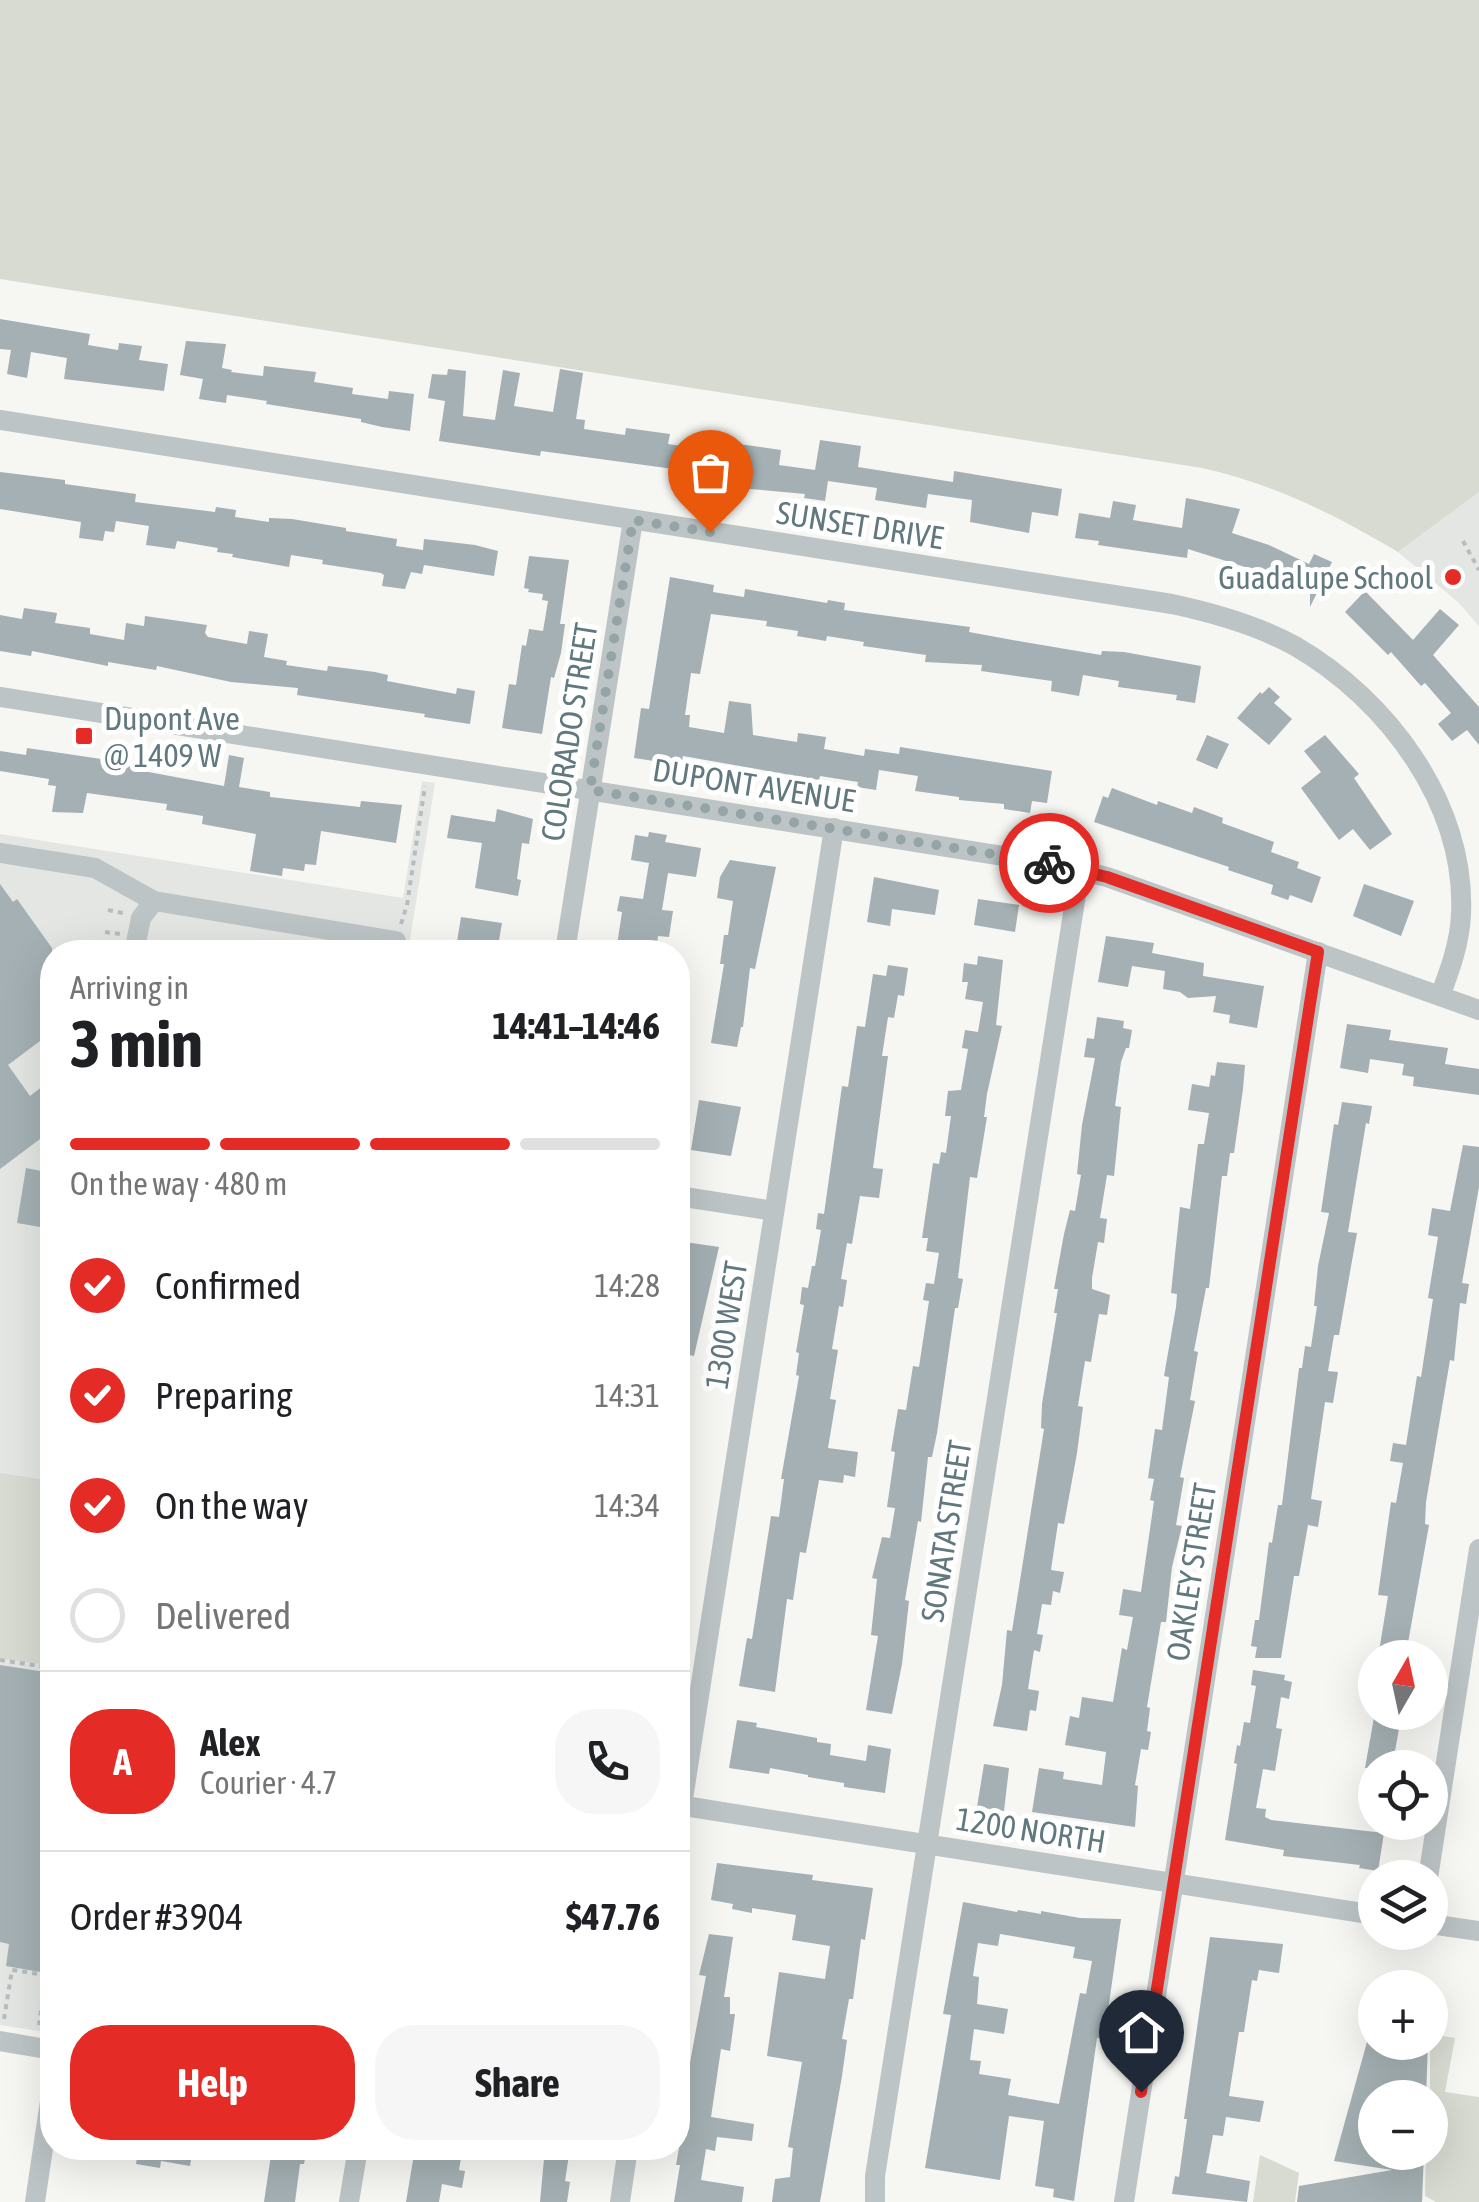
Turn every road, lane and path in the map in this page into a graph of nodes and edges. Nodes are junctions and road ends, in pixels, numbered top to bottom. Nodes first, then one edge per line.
1 (0, 420) edge
2 (633, 520) junction
3 (1462, 541) dead end
4 (1479, 570) edge
5 (0, 697) edge
6 (426, 782) dead end
7 (590, 790) junction
8 (834, 828) junction
9 (0, 853) edge
10 (1080, 869) junction
11 (154, 901) junction
12 (136, 940) edge
13 (363, 940) edge
14 (397, 940) edge
15 (567, 940) edge
16 (1318, 952) junction
17 (1440, 996) junction
18 (1479, 1010) edge
19 (690, 1198) edge
20 (774, 1211) junction
21 (1479, 1549) edge
22 (0, 1660) edge
23 (40, 1666) edge
24 (690, 1742) edge
25 (690, 1807) edge
26 (927, 1844) junction
27 (1431, 1860) edge
28 (1173, 1883) junction
29 (1358, 1912) edge
30 (1448, 1927) edge
31 (1479, 1931) edge
32 (40, 1975) edge
33 (4, 2019) dead end
34 (40, 2020) edge
35 (39, 2025) dead end
36 (0, 2041) edge
37 (40, 2048) edge
38 (41, 2160) edge
39 (356, 2160) edge
40 (626, 2160) edge
41 (35, 2202) edge
42 (350, 2202) edge
43 (620, 2202) edge
44 (875, 2202) edge
45 (1124, 2202) edge

1 - 2 street, SUNSET DRIVE
2 - 7 street, COLORADO STREET
2 - 17 street, SUNSET DRIVE
3 - 4 path
5 - 7 street, DUPONT AVENUE
6 - 14 path
7 - 8 street, DUPONT AVENUE
7 - 15 street, COLORADO STREET
8 - 10 street, DUPONT AVENUE
8 - 20 street, 1300 WEST
9 - 11 street
10 - 16 street, DUPONT AVENUE
10 - 26 street, SONATA STREET
11 - 12 street
11 - 13 street
16 - 17 street, DUPONT AVENUE
16 - 28 street, OAKLEY STREET
17 - 18 street, DUPONT AVENUE
19 - 20 street
20 - 24 street, 1300 WEST
21 - 27 street
22 - 23 path
25 - 26 street, 1200 NORTH
26 - 28 street, 1200 NORTH
26 - 44 street, SONATA STREET
28 - 29 street, 1200 NORTH
28 - 45 street, OAKLEY STREET
30 - 31 street
32 - 33 path
34 - 35 path
36 - 37 street
38 - 41 street
39 - 42 street
40 - 43 street

